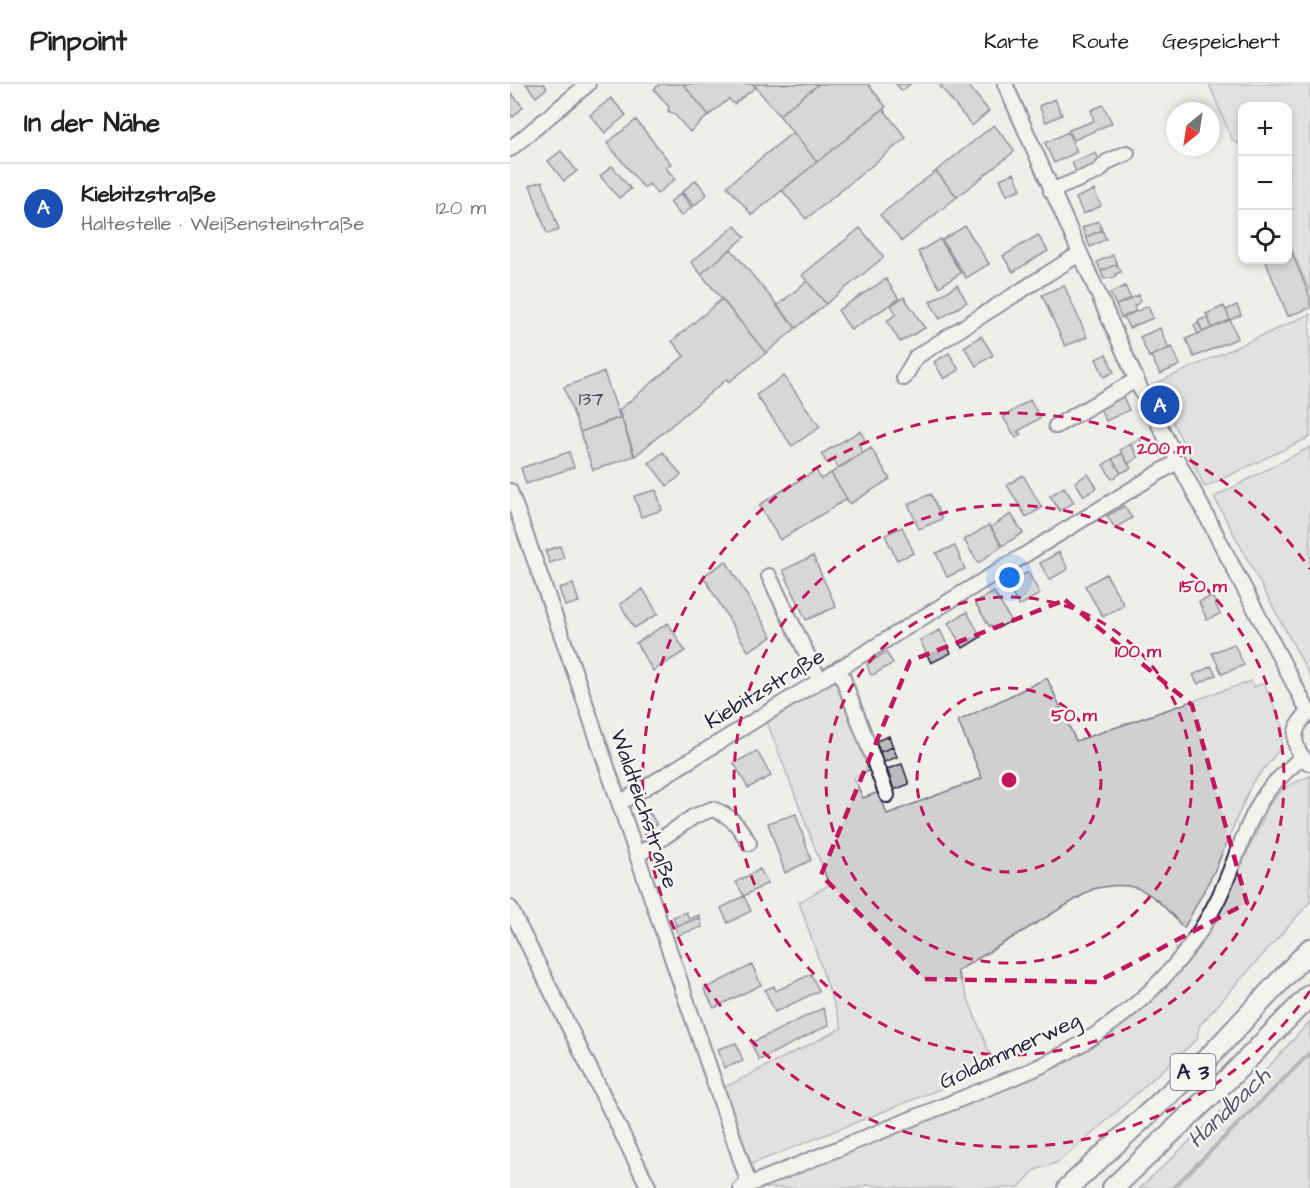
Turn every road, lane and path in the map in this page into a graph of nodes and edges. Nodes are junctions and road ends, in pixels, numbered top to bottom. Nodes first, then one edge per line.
1 (588, 84) edge
2 (1005, 84) edge
3 (510, 149) edge
4 (1127, 153) dead end
5 (1052, 191) junction
6 (1079, 254) junction
7 (904, 378) dead end
8 (1136, 380) junction
9 (1056, 426) dead end
10 (1178, 461) junction
11 (510, 491) edge
12 (769, 576) dead end
13 (839, 668) junction
14 (819, 679) junction
15 (1310, 713) edge
16 (1306, 760) edge
17 (887, 795) dead end
18 (620, 803) junction
19 (748, 843) dead end
20 (638, 855) junction
21 (510, 909) edge
22 (1310, 949) edge
23 (1310, 995) edge
24 (745, 1186) edge
25 (649, 1188) edge
26 (1068, 1188) edge
27 (1113, 1188) edge

1 - 3 street
2 - 5 street
4 - 5 street
5 - 6 street
6 - 7 street
6 - 8 street
8 - 9 street
8 - 10 street
10 - 13 street, Kiebitzstraße
10 - 15 street
11 - 18 street, Waldteichstraße
12 - 14 street
13 - 14 street, Kiebitzstraße
13 - 17 street
14 - 18 street, Kiebitzstraße
15 - 16 street
16 - 24 street, Goldammerweg
18 - 20 street, Waldteichstraße
19 - 20 street
20 - 24 street, Waldteichstraße
21 - 25 street
22 - 26 highway, A 3
23 - 27 highway, A 3

